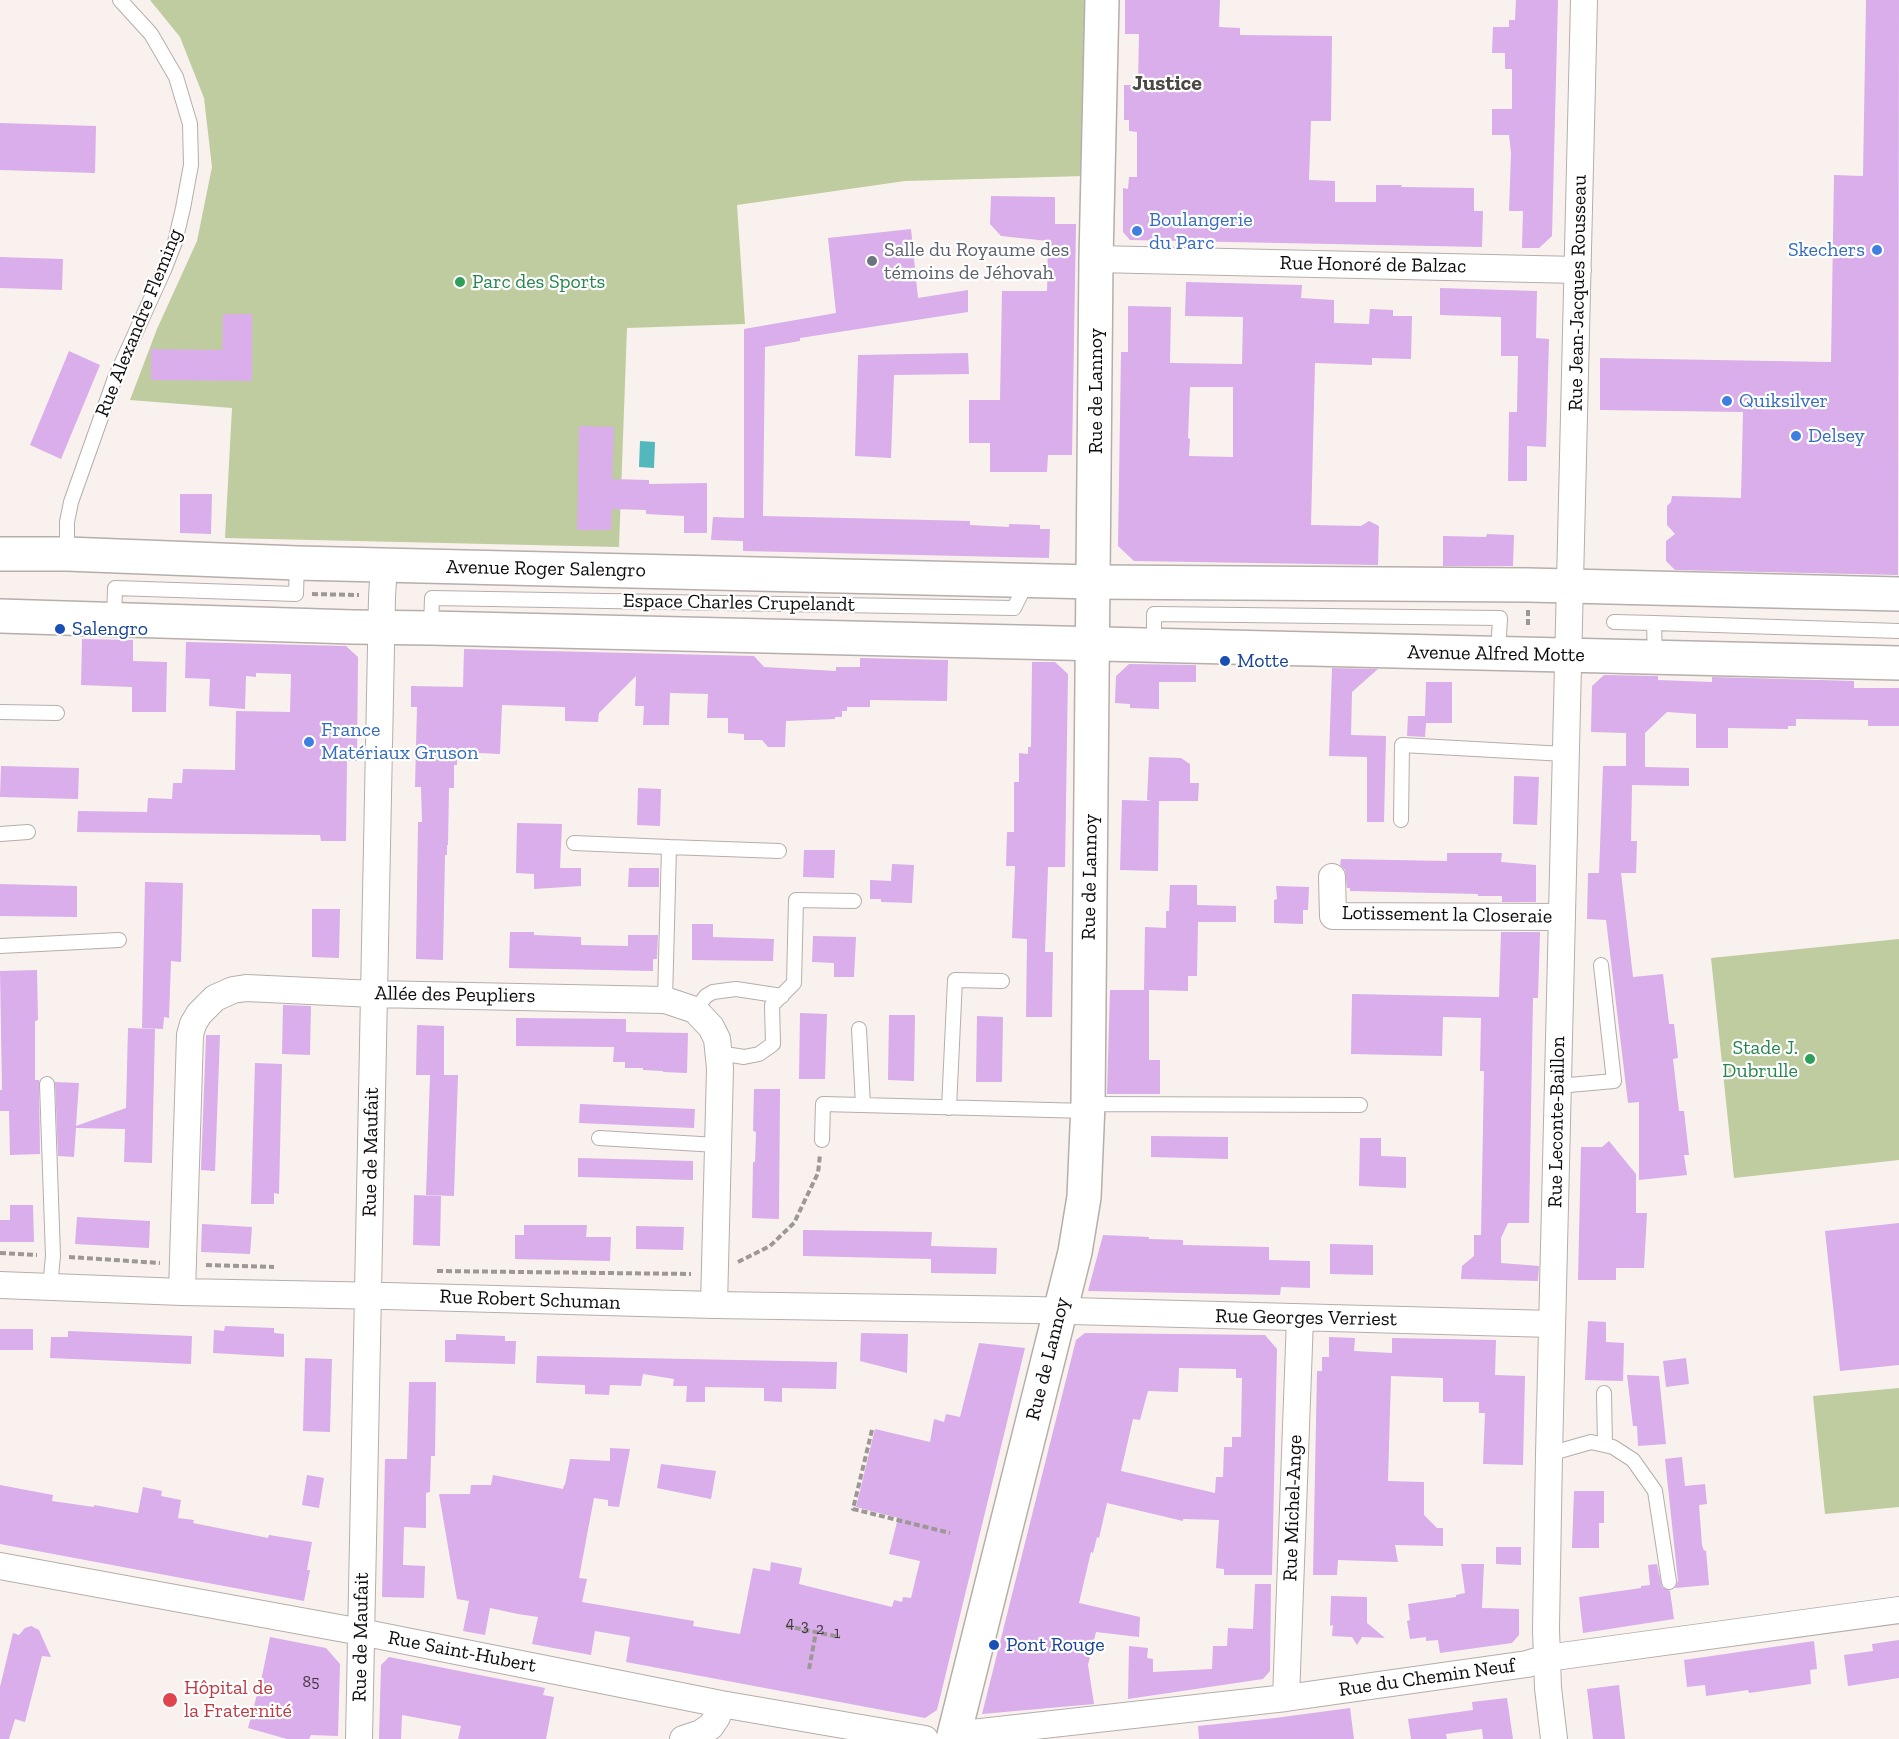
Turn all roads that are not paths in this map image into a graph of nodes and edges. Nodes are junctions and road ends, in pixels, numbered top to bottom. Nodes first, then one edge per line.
1 (120, 0) edge
2 (1102, 0) edge
3 (1584, 0) edge
4 (1096, 259) junction
5 (1578, 270) junction
6 (0, 554) edge
7 (67, 554) junction
8 (384, 564) junction
9 (296, 578) junction
10 (1028, 580) junction
11 (1093, 582) junction
12 (1570, 586) junction
13 (1899, 594) edge
14 (0, 616) edge
15 (665, 618) junction
16 (114, 619) junction
17 (1614, 622) dead end
18 (1654, 623) junction
19 (381, 627) junction
20 (1899, 631) edge
21 (1093, 645) junction
22 (1569, 656) junction
23 (1655, 658) junction
24 (1899, 663) edge
25 (0, 712) edge
26 (57, 713) dead end
27 (1565, 754) junction
28 (1401, 820) dead end
29 (28, 832) dead end
30 (0, 834) edge
31 (574, 843) dead end
32 (669, 847) junction
33 (779, 851) dead end
34 (1332, 877) dead end
35 (854, 901) dead end
36 (1561, 917) junction
37 (119, 940) dead end
38 (0, 946) edge
39 (1601, 965) dead end
40 (1002, 981) dead end
41 (374, 994) junction
42 (782, 996) junction
43 (665, 1000) junction
44 (695, 1010) junction
45 (859, 1029) dead end
46 (719, 1053) junction
47 (47, 1084) dead end
48 (1558, 1086) junction
49 (1360, 1105) dead end
50 (863, 1106) junction
51 (1088, 1107) junction
52 (949, 1108) junction
53 (599, 1138) dead end
54 (822, 1140) road end
55 (717, 1145) junction
56 (0, 1285) edge
57 (50, 1287) junction
58 (182, 1292) junction
59 (367, 1296) junction
60 (714, 1305) junction
61 (1060, 1312) junction
62 (1299, 1317) junction
63 (1552, 1324) junction
64 (1604, 1393) dead end
65 (1605, 1445) junction
66 (1549, 1454) junction
67 (0, 1566) edge
68 (1669, 1582) dead end
69 (1899, 1610) edge
70 (361, 1632) junction
71 (1547, 1658) junction
72 (1286, 1698) junction
73 (721, 1704) junction
74 (944, 1737) edge
75 (359, 1739) edge
76 (683, 1739) edge
77 (1554, 1739) edge

1 - 7 lane, Rue Alexandre Fleming
2 - 4 main road, Rue de Lannoy
3 - 5 street, Rue Jean-Jacques Rousseau
4 - 5 street, Rue Honoré de Balzac
4 - 11 main road, Rue de Lannoy
5 - 12 street, Rue Jean-Jacques Rousseau
6 - 7 main road, Avenue Roger Salengro
7 - 9 main road, Avenue Roger Salengro
8 - 9 main road, Avenue Roger Salengro
8 - 10 main road, Avenue Roger Salengro
8 - 19 street, Rue de Maufait
9 - 16 lane
10 - 11 main road, Avenue Roger Salengro
10 - 15 lane, Espace Charles Crupelandt
11 - 12 main road
11 - 21 main road, Rue de Lannoy
12 - 13 main road
12 - 22 street, Rue Leconte-Baillon
14 - 16 main road
15 - 19 main road
15 - 21 main road
16 - 19 main road
17 - 18 lane
18 - 20 lane
18 - 23 lane
19 - 41 street, Rue de Maufait
21 - 22 main road, Avenue Alfred Motte
21 - 51 main road, Rue de Lannoy
22 - 23 main road, Avenue Alfred Motte
22 - 27 street, Rue Leconte-Baillon
23 - 24 main road, Avenue Alfred Motte
25 - 26 lane
27 - 28 lane
27 - 36 street, Rue Leconte-Baillon
29 - 30 lane
31 - 32 lane
32 - 33 lane
32 - 43 lane
34 - 36 street, Lotissement la Closeraie
35 - 42 lane
36 - 48 street, Rue Leconte-Baillon
37 - 38 lane
39 - 48 lane
40 - 52 lane
41 - 43 street, Allée des Peupliers
41 - 58 street, Allée des Peupliers
41 - 59 street, Rue de Maufait
42 - 44 lane
42 - 46 lane
43 - 44 street, Allée des Peupliers
44 - 46 street
45 - 50 lane
46 - 55 street
47 - 57 lane
48 - 63 street, Rue Leconte-Baillon
49 - 51 lane
50 - 52 lane
50 - 54 lane
51 - 52 lane
51 - 61 main road, Rue de Lannoy
53 - 55 lane
55 - 60 street
56 - 57 street, Rue Robert Schuman
57 - 58 street, Rue Robert Schuman
58 - 59 street, Rue Robert Schuman
59 - 60 street, Rue Robert Schuman
59 - 70 street, Rue de Maufait
60 - 61 street, Rue Robert Schuman
61 - 62 street, Rue Georges Verriest
61 - 74 main road, Rue de Lannoy
62 - 63 street, Rue Georges Verriest
62 - 72 street, Rue Michel-Ange
63 - 66 street, Rue Leconte-Baillon
64 - 65 lane
65 - 66 lane
65 - 68 lane
66 - 71 street, Rue Leconte-Baillon
67 - 70 street, Rue Saint-Hubert
69 - 71 street, Rue du Chemin Neuf
70 - 73 street, Rue Saint-Hubert
70 - 75 street, Rue de Maufait
71 - 72 street, Rue du Chemin Neuf
71 - 77 street, Rue Leconte-Baillon
72 - 74 street, Rue du Chemin Neuf
73 - 74 street, Rue Saint-Hubert
73 - 76 street

